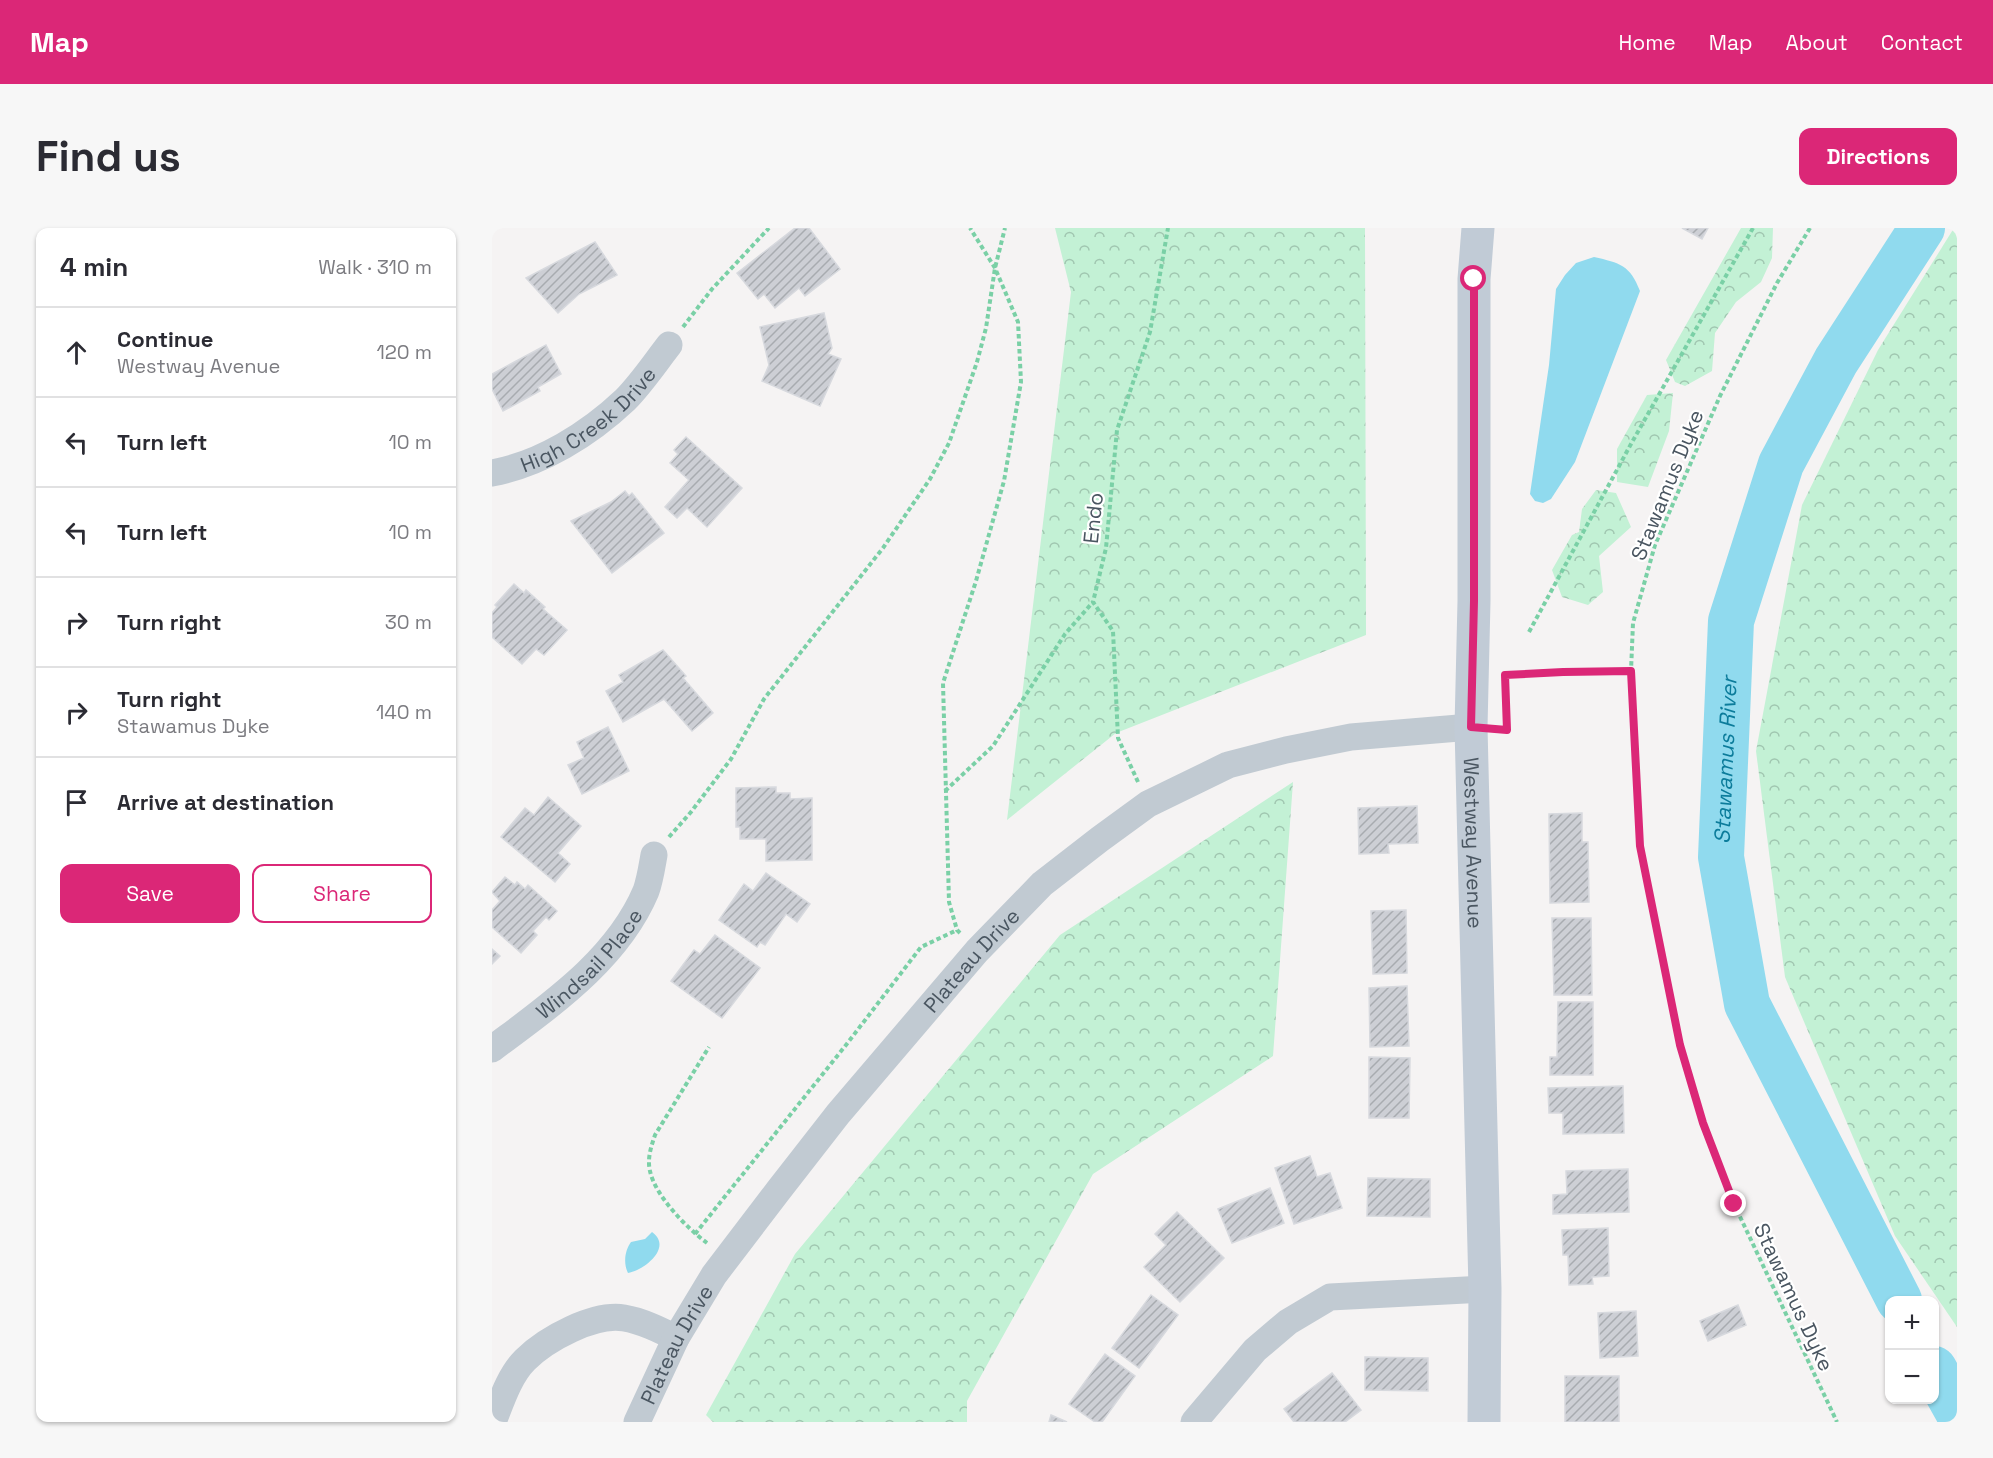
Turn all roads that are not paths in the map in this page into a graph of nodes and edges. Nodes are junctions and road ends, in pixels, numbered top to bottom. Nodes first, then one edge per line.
1 (1478, 228) edge
2 (669, 345) road end
3 (492, 473) edge
4 (1471, 727) junction
5 (654, 855) road end
6 (492, 1049) edge
7 (1485, 1289) junction
8 (676, 1338) junction
9 (493, 1422) edge
10 (637, 1422) edge
11 (1194, 1422) edge
12 (1484, 1422) edge

1 - 4 street, Westway Avenue
2 - 3 street, High Creek Drive
4 - 7 street, Westway Avenue
4 - 8 street, Plateau Drive
5 - 6 street, Windsail Place
7 - 11 street
7 - 12 street, Westway Avenue
8 - 9 street
8 - 10 street, Plateau Drive

